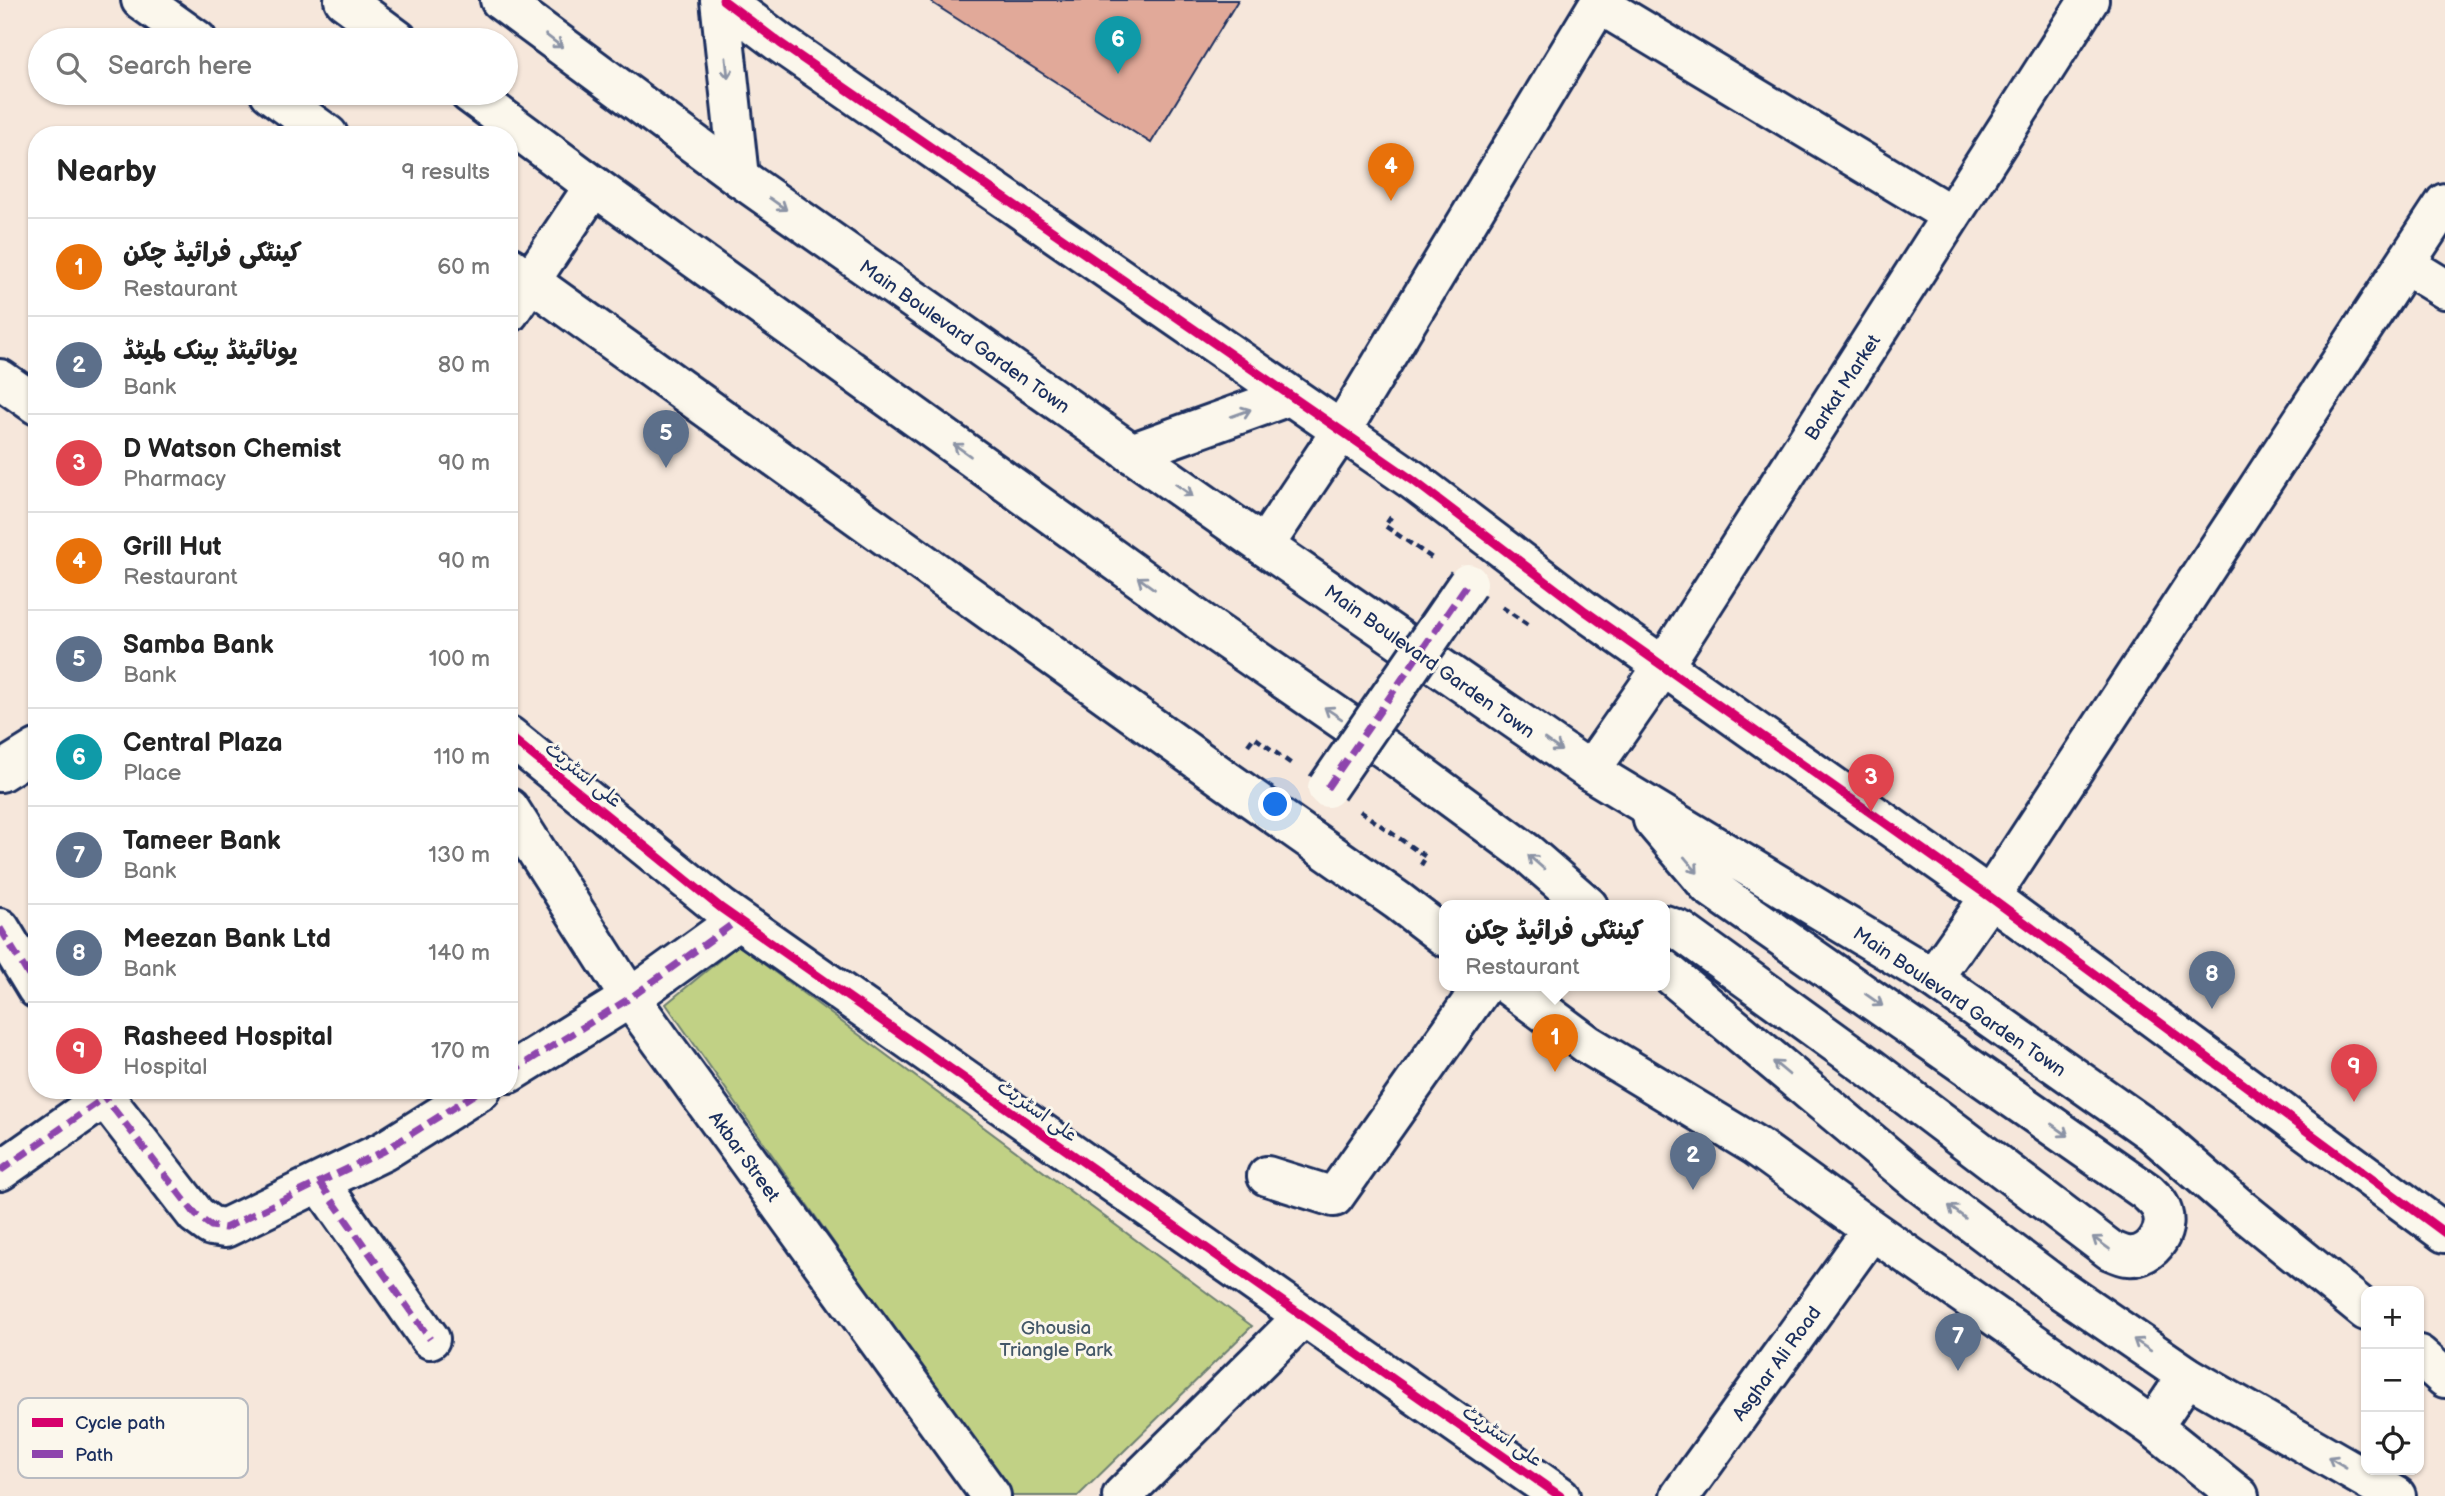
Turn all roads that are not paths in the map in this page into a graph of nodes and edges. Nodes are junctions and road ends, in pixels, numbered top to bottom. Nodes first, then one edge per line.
1 (141, 0) edge
2 (344, 0) edge
3 (500, 0) edge
4 (722, 0) edge
5 (2089, 0) edge
6 (1600, 2) edge
7 (180, 28) edge
8 (382, 28) edge
9 (287, 105) edge
10 (485, 105) edge
11 (316, 126) edge
12 (513, 126) edge
13 (518, 129) edge
14 (739, 177) junction
15 (594, 186) junction
16 (2445, 203) edge
17 (1951, 215) junction
18 (2406, 265) junction
19 (520, 274) edge
20 (2445, 289) edge
21 (0, 379) edge
22 (1289, 396) junction
23 (28, 399) edge
24 (1341, 431) junction
25 (1131, 453) junction
26 (1264, 546) junction
27 (1468, 583) road end
28 (1664, 664) junction
29 (518, 743) edge
30 (28, 755) edge
31 (1590, 771) junction
32 (0, 772) edge
33 (1326, 788) road end
34 (1631, 795) junction
35 (518, 822) edge
36 (1578, 897) edge
37 (1990, 897) junction
38 (738, 920) junction
39 (1670, 927) edge
40 (0, 928) edge
41 (1439, 932) edge
42 (28, 974) edge
43 (1670, 974) edge
44 (1933, 978) junction
45 (1479, 991) edge
46 (1516, 991) edge
47 (630, 998) junction
48 (518, 1067) edge
49 (94, 1099) edge
50 (105, 1099) edge
51 (467, 1099) edge
52 (0, 1171) edge
53 (1267, 1176) dead end
54 (320, 1183) junction
55 (1872, 1230) junction
56 (2445, 1233) edge
57 (2361, 1307) edge
58 (1302, 1318) junction
59 (430, 1339) dead end
60 (2424, 1359) edge
61 (2187, 1376) junction
62 (2445, 1378) edge
63 (2153, 1427) junction
64 (991, 1496) edge
65 (1122, 1496) edge
66 (1560, 1496) edge
67 (1680, 1496) edge
68 (2239, 1496) edge
69 (2396, 1496) edge

1 - 7 street
2 - 8 street
3 -> 14 street, Main Boulevard Garden Town
4 -> 14 street
4 - 22 street
5 - 17 street, Barkat Market
6 - 17 street
6 - 24 street
9 - 11 street
10 - 12 street
13 - 15 street
14 -> 25 street, Main Boulevard Garden Town
15 - 19 street
36 -> 15 street
16 - 18 street
17 - 28 street, Barkat Market
18 - 20 street
18 - 37 street
19 - 41 street
21 - 23 street
22 - 24 street
25 -> 22 street
24 - 26 street
24 - 28 street
25 -> 26 street, Main Boulevard Garden Town
26 -> 31 street, Main Boulevard Garden Town
27 - 33 street, bridge
28 - 31 street, Barkat Market
28 - 37 street
29 - 38 street, علی اسٹریٹ
30 - 32 street
31 - 34 street, Main Boulevard Garden Town
34 -> 39 street
34 - 44 street, Main Boulevard Garden Town
35 - 47 street, Akbar Street
37 - 44 street
37 - 56 street
38 - 47 street
38 - 58 street, علی اسٹریٹ
40 - 42 street
61 -> 43 street
44 - 57 street, Main Boulevard Garden Town
45 - 53 street
46 - 55 street
47 - 48 street
47 - 64 street, Akbar Street
49 - 52 street
50 - 54 street
51 - 54 street
54 - 59 street
55 - 63 street
55 - 67 street, Asghar Ali Road
58 - 65 street
58 - 66 street, علی اسٹریٹ
60 - 62 street
61 - 63 street
69 -> 61 street
63 - 68 street

